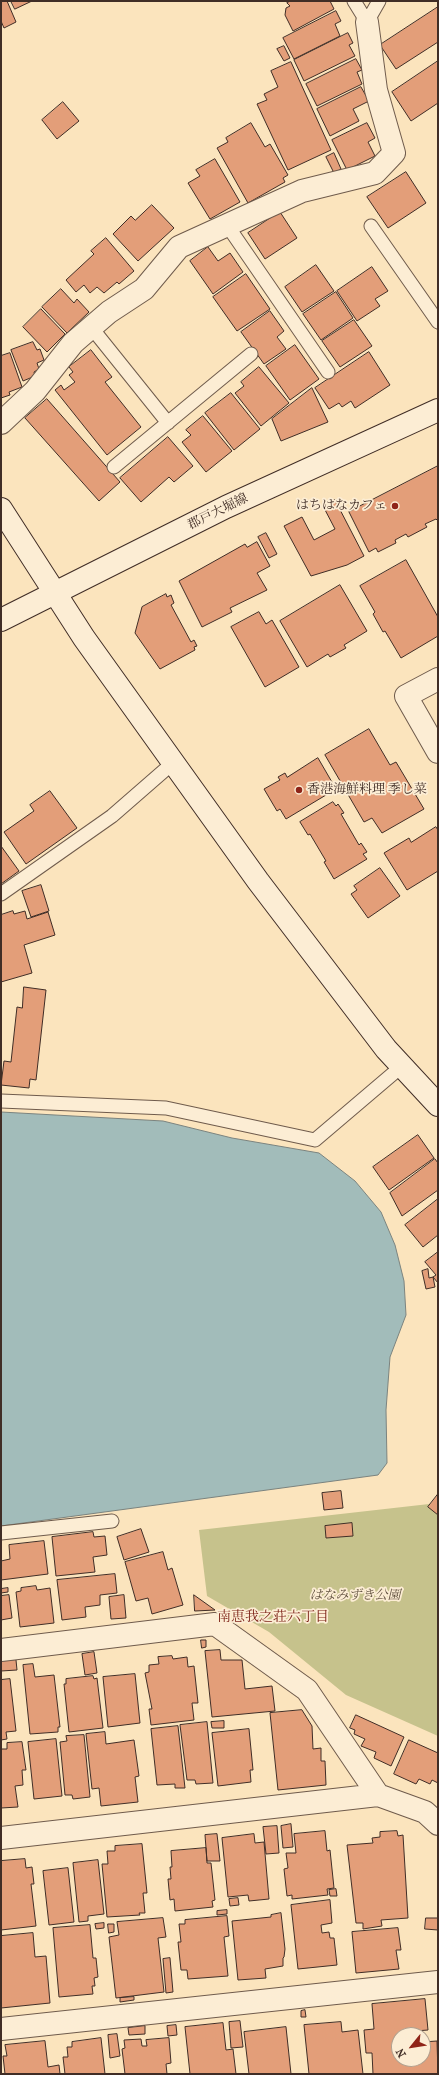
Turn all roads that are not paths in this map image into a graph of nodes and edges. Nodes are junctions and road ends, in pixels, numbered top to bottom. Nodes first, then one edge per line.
1 (354, 1) edge
2 (379, 1) edge
3 (367, 22) junction
4 (227, 225) junction
5 (371, 226) dead end
6 (438, 322) edge
7 (91, 327) junction
8 (251, 354) dead end
9 (328, 372) dead end
10 (438, 410) edge
11 (1, 423) edge
12 (168, 423) junction
13 (114, 467) dead end
14 (1, 510) edge
15 (54, 594) junction
16 (1, 620) edge
17 (438, 679) edge
18 (438, 752) edge
19 (174, 762) junction
20 (1, 894) edge
21 (402, 1066) junction
22 (1, 1101) edge
23 (438, 1105) edge
24 (112, 1521) dead end
25 (1, 1533) edge
26 (1, 1650) edge
27 (378, 1795) junction
28 (438, 1824) edge
29 (1, 1838) edge
30 (438, 1982) edge
31 (1, 2029) edge

1 - 3 lane
2 - 3 lane
3 - 4 street
4 - 7 street
4 - 9 lane
5 - 6 lane
7 - 11 street
7 - 12 lane
8 - 12 lane
10 - 15 street, 郡戸大堀線
12 - 13 lane
14 - 15 street
15 - 16 street, 郡戸大堀線
15 - 19 street
17 - 18 street
19 - 20 lane
19 - 21 street
21 - 22 lane
21 - 23 street
24 - 25 lane
26 - 27 street
27 - 28 street
27 - 29 street
30 - 31 street

